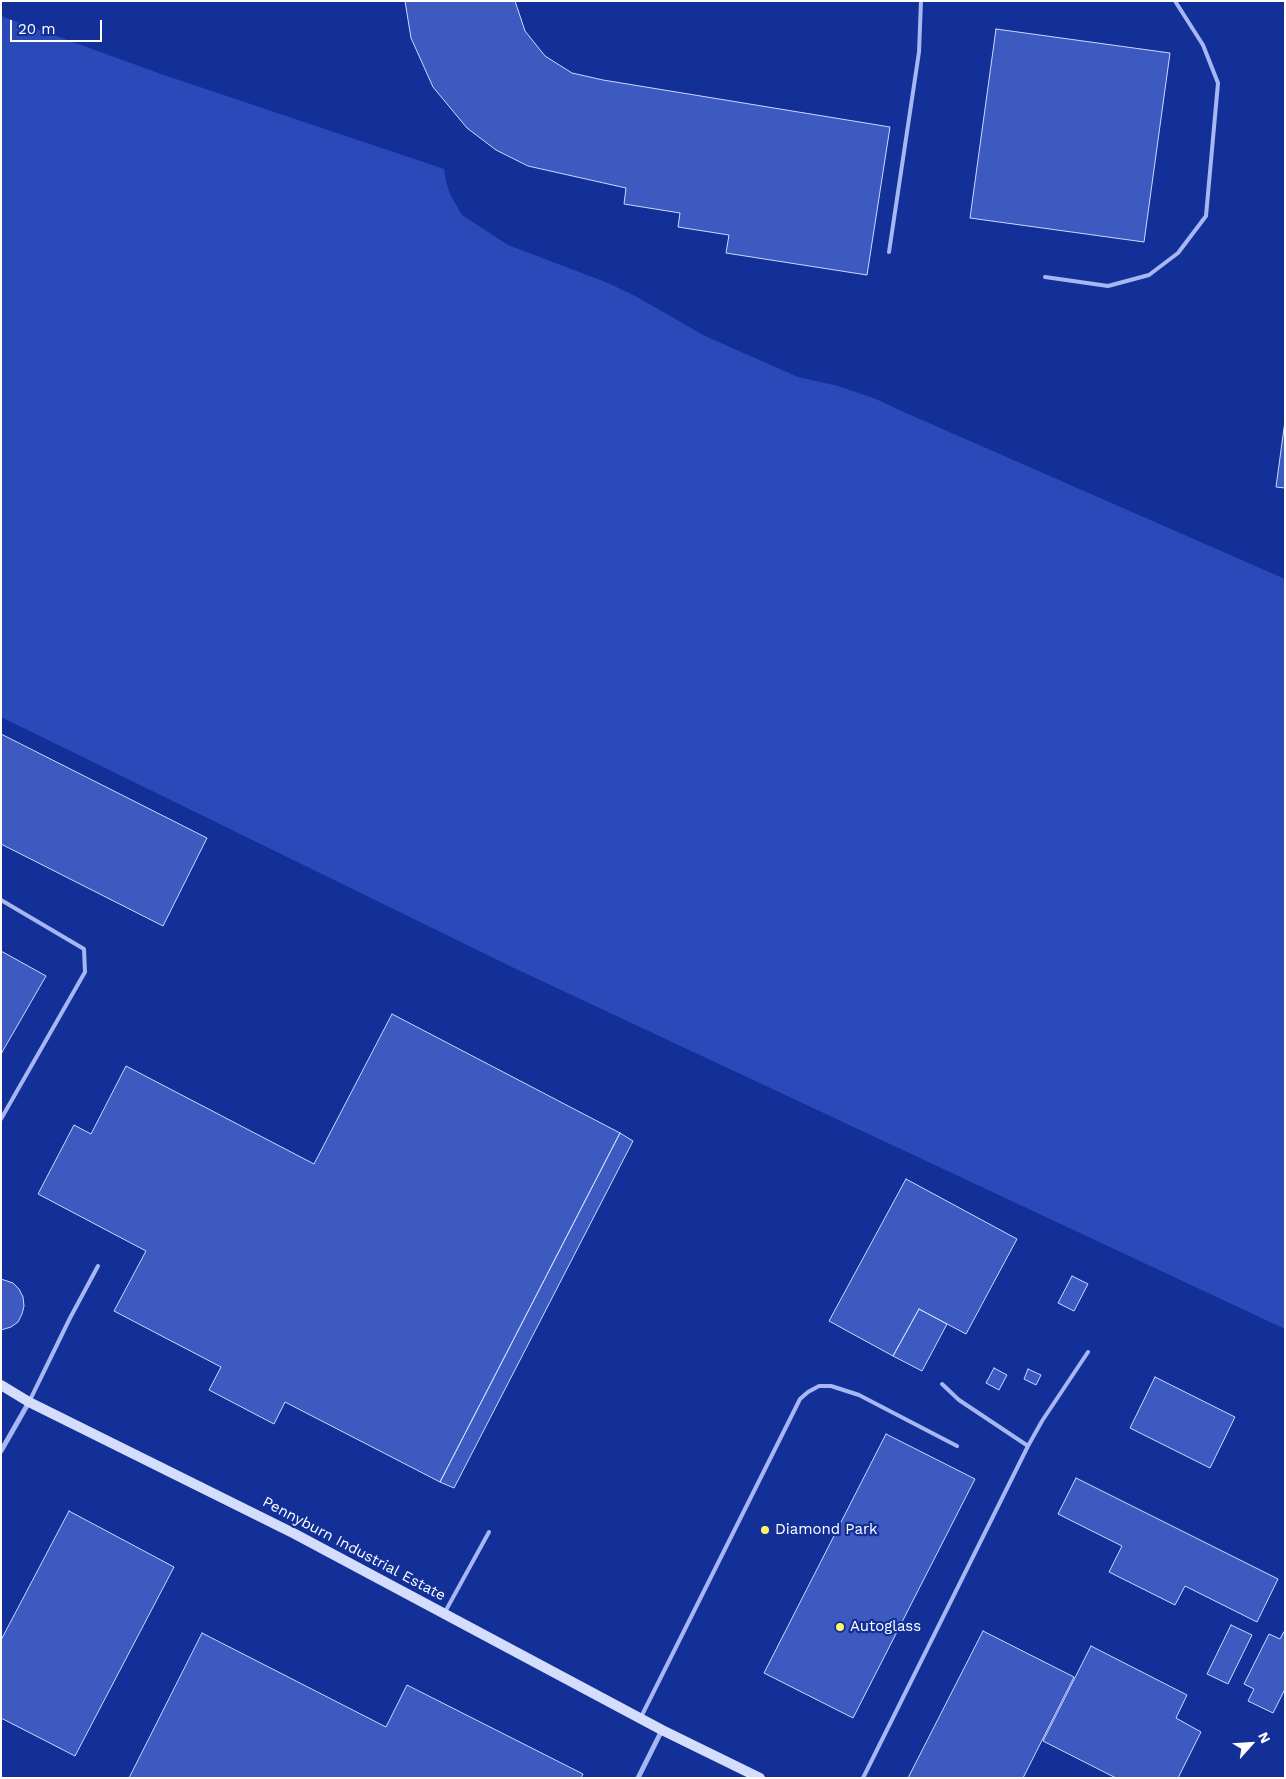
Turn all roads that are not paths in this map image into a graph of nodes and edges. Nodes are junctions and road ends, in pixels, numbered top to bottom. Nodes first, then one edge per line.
1 (921, 1) edge
2 (1175, 1) edge
3 (889, 252) dead end
4 (1045, 277) dead end
5 (1, 900) edge
6 (1, 1119) edge
7 (98, 1266) dead end
8 (1088, 1352) dead end
9 (942, 1384) dead end
10 (1, 1385) edge
11 (29, 1402) junction
12 (957, 1446) dead end
13 (1028, 1446) junction
14 (1, 1451) edge
15 (489, 1532) dead end
16 (444, 1614) junction
17 (640, 1718) junction
18 (662, 1730) junction
19 (638, 1778) edge
20 (760, 1778) edge
21 (863, 1778) edge

1 - 3 lane
2 - 4 lane
5 - 6 lane
7 - 11 lane
8 - 13 lane
9 - 13 lane
10 - 11 street, Pennyburn Industrial Estate
11 - 14 street
11 - 16 street, Pennyburn Industrial Estate
12 - 17 lane
13 - 21 lane
15 - 16 lane
16 - 17 street, Pennyburn Industrial Estate
17 - 18 street, Pennyburn Industrial Estate
18 - 19 street
18 - 20 street, Pennyburn Industrial Estate

